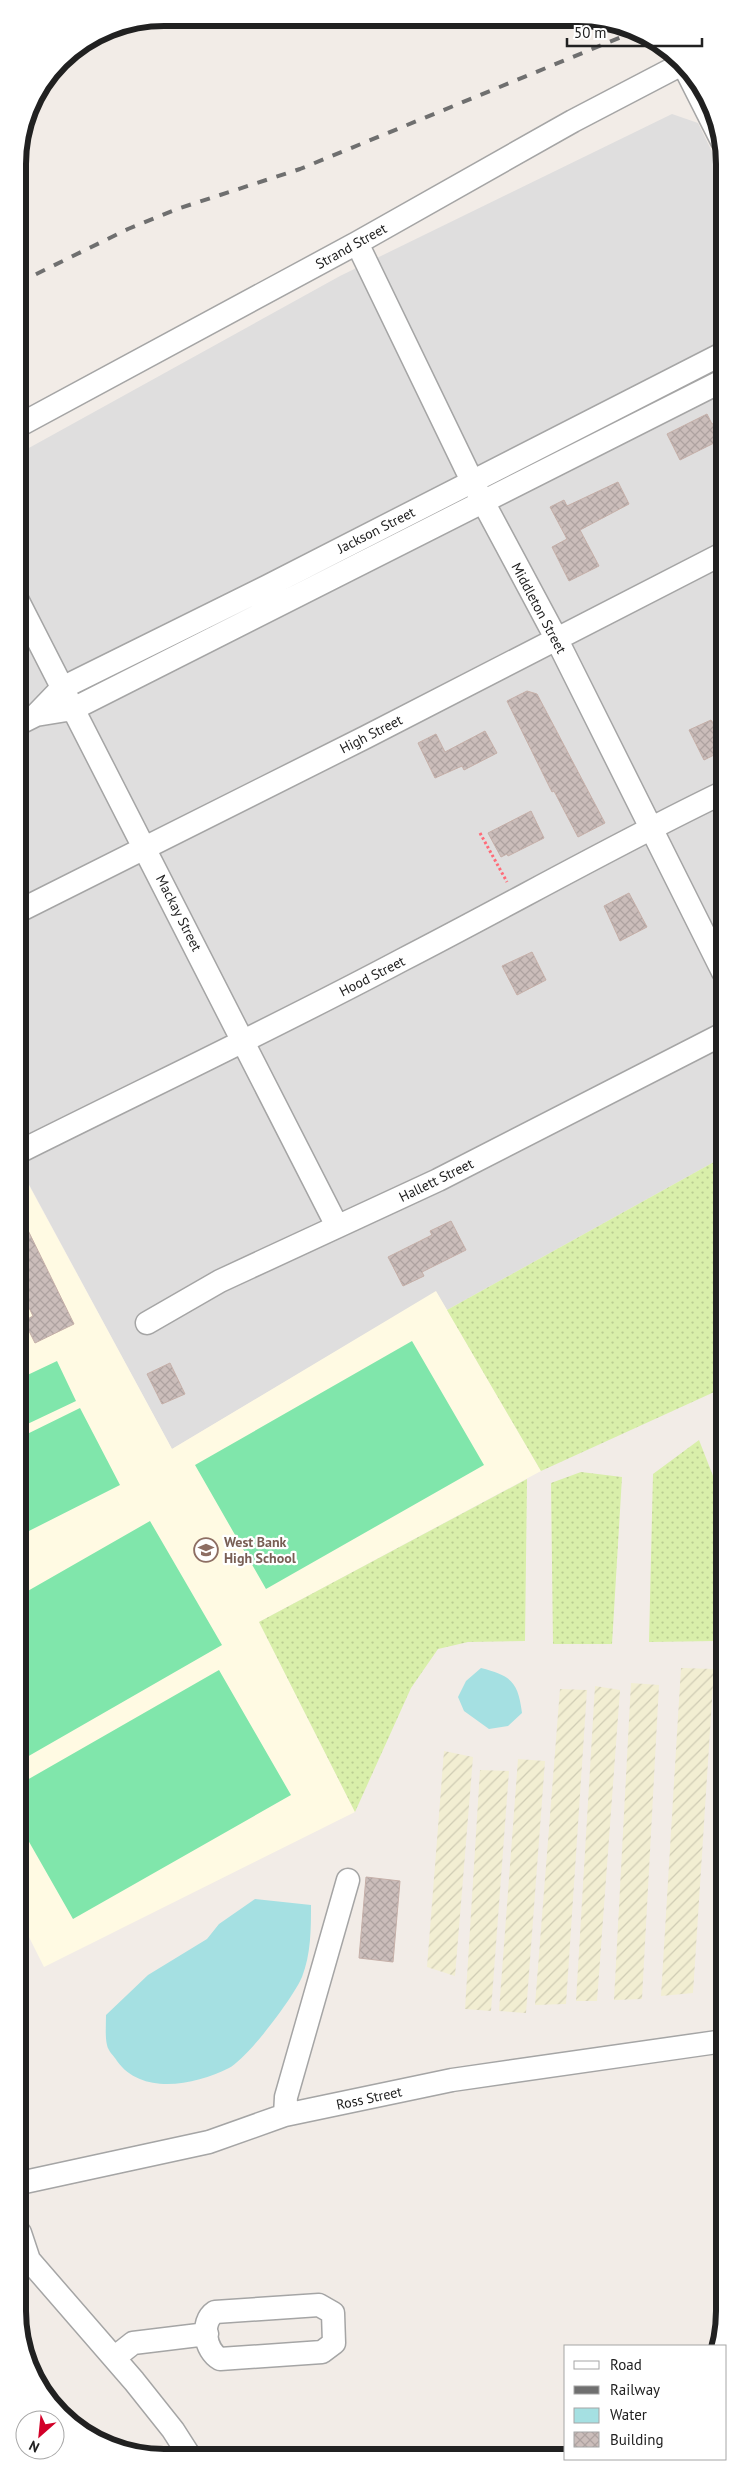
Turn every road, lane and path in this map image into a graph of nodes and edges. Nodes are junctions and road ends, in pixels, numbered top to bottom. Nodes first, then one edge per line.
1 (676, 68) edge
2 (357, 243) junction
3 (716, 357) edge
4 (716, 384) edge
5 (27, 421) edge
6 (472, 481) junction
7 (483, 503) junction
8 (716, 557) edge
9 (27, 618) edge
10 (556, 638) junction
11 (62, 688) junction
12 (73, 709) junction
13 (27, 719) edge
14 (716, 796) edge
15 (649, 828) junction
16 (480, 833) dead end
17 (145, 846) junction
18 (517, 900) junction
19 (27, 907) edge
20 (716, 958) edge
21 (716, 1038) edge
22 (244, 1042) junction
23 (27, 1148) edge
24 (337, 1226) junction
25 (147, 1323) dead end
26 (348, 1880) dead end
27 (715, 2042) edge
28 (285, 2115) junction
29 (26, 2183) edge
30 (26, 2251) edge
31 (207, 2334) junction
32 (114, 2358) junction
33 (186, 2449) edge

1 - 2 street, Strand Street
2 - 5 street, Strand Street
2 - 6 street, Middleton Street
3 - 6 street, Jackson Street
4 - 7 street, Jackson Street
6 - 7 street, Middleton Street
6 - 11 street, Jackson Street
7 - 10 street, Middleton Street
7 - 12 street, Jackson Street
8 - 10 street, High Street
9 - 11 street, Mackay Street
10 - 15 street, Middleton Street
10 - 17 street, High Street
11 - 12 street, Mackay Street
11 - 13 street, Jackson Street
12 - 13 street, Jackson Street
12 - 17 street, Mackay Street
14 - 15 street, Hood Street
15 - 18 street, Hood Street
15 - 20 street, Middleton Street
16 - 18 path
17 - 19 street, High Street
17 - 22 street, Mackay Street
18 - 22 street, Hood Street
21 - 24 street, Hallett Street
22 - 23 street, Hood Street
22 - 24 street, Mackay Street
24 - 25 street, Hallett Street
26 - 28 street
27 - 28 street, Ross Street
28 - 29 street, Ross Street
30 - 32 street
31 - 31 street
31 - 32 street
32 - 33 street

